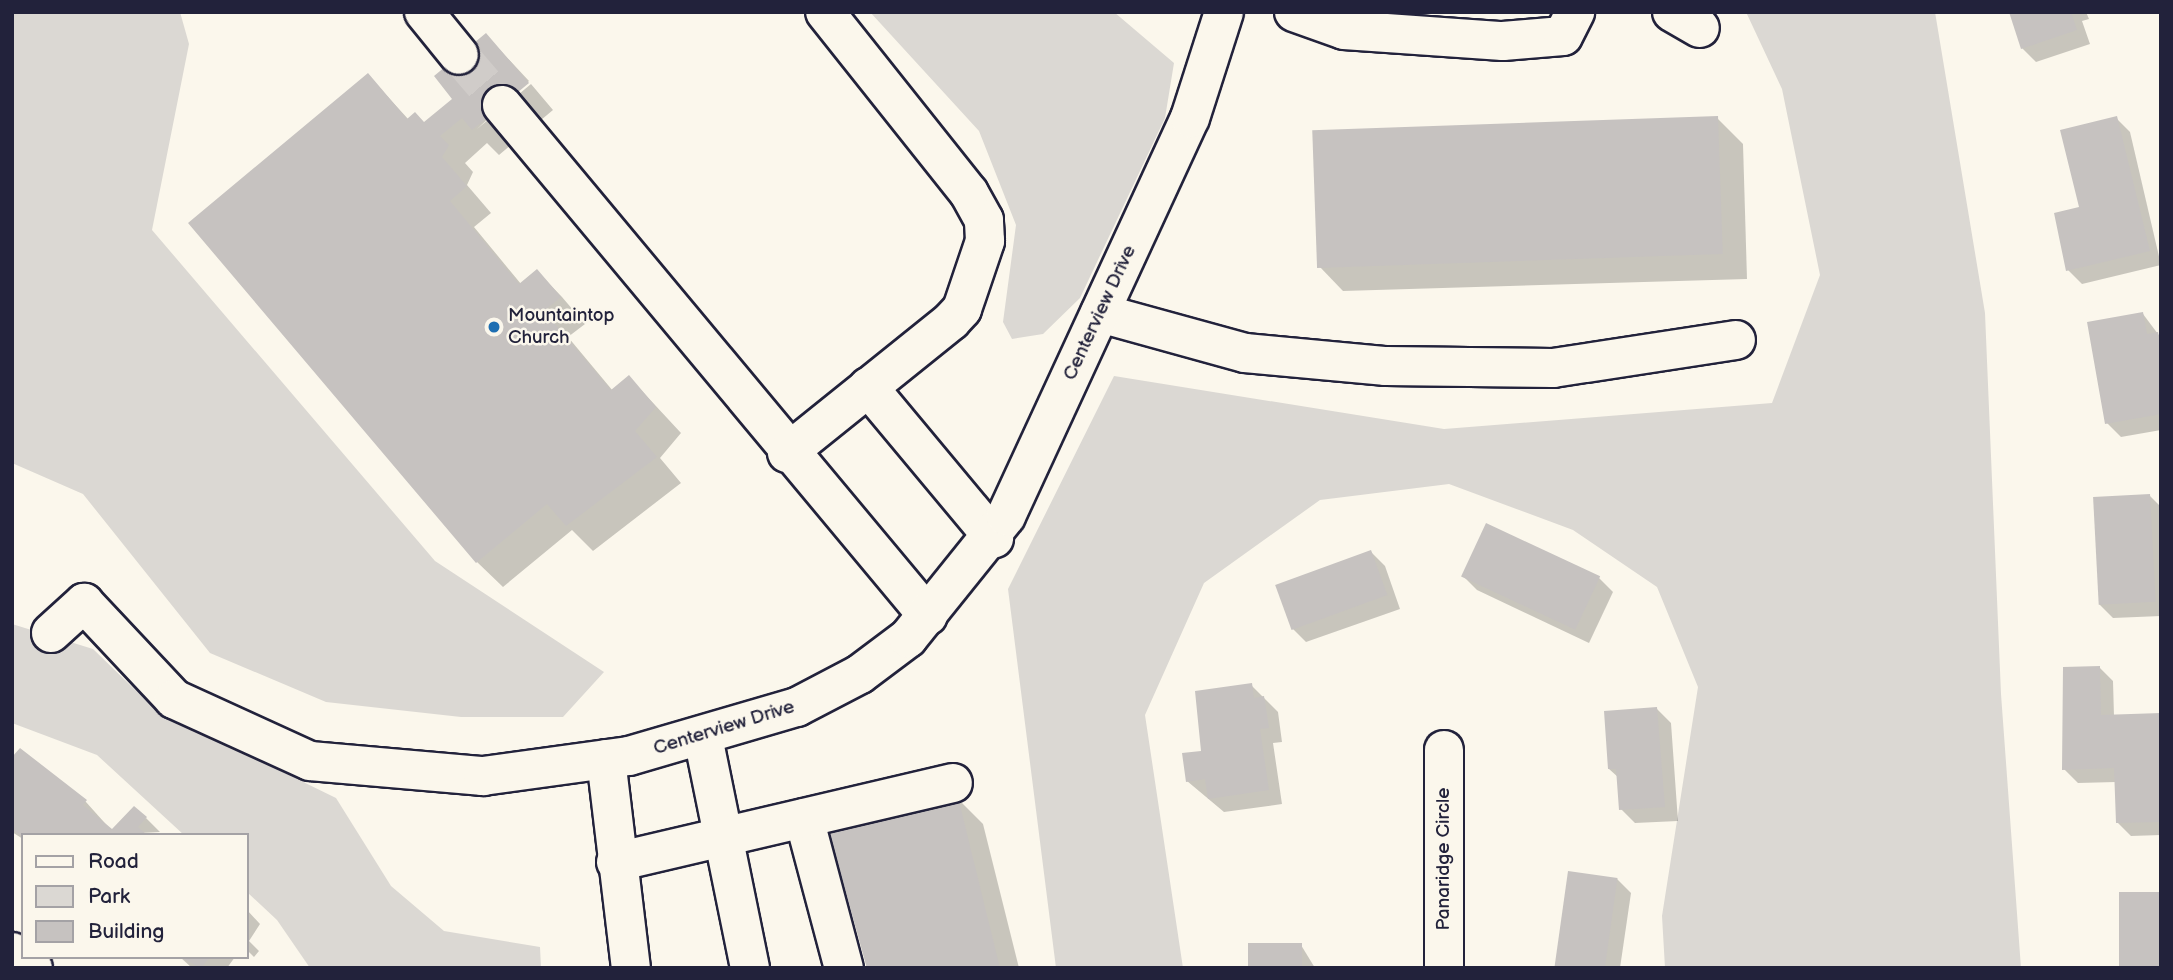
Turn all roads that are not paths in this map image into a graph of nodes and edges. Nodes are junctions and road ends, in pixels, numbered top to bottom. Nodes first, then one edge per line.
1 (424, 12) edge
2 (825, 12) edge
3 (1224, 12) edge
4 (1294, 12) edge
5 (1575, 12) edge
6 (459, 55) tunnel mouth
7 (502, 106) tunnel mouth
8 (1100, 313) junction
9 (1736, 340) dead end
10 (868, 387) junction
11 (787, 453) junction
12 (994, 538) junction
13 (928, 616) junction
14 (51, 633) dead end
15 (703, 737) junction
16 (1444, 750) dead end
17 (606, 760) junction
18 (953, 783) dead end
19 (804, 818) junction
20 (720, 837) junction
21 (616, 862) junction
22 (631, 968) edge
23 (750, 968) edge
24 (844, 968) edge
25 (1444, 968) edge

1 - 6 street
2 - 10 street
3 - 8 street, Centerview Drive
4 - 5 street
7 - 11 street
8 - 9 street
8 - 12 street, Centerview Drive
10 - 11 street
10 - 12 street
11 - 13 street
12 - 13 street, Centerview Drive
13 - 15 street, Centerview Drive
14 - 17 street, Centerview Drive
15 - 17 street, Centerview Drive
15 - 20 street
16 - 25 street, Panaridge Circle
17 - 21 street
18 - 19 street
19 - 20 street
19 - 24 street
20 - 21 street
20 - 23 street
21 - 22 street

